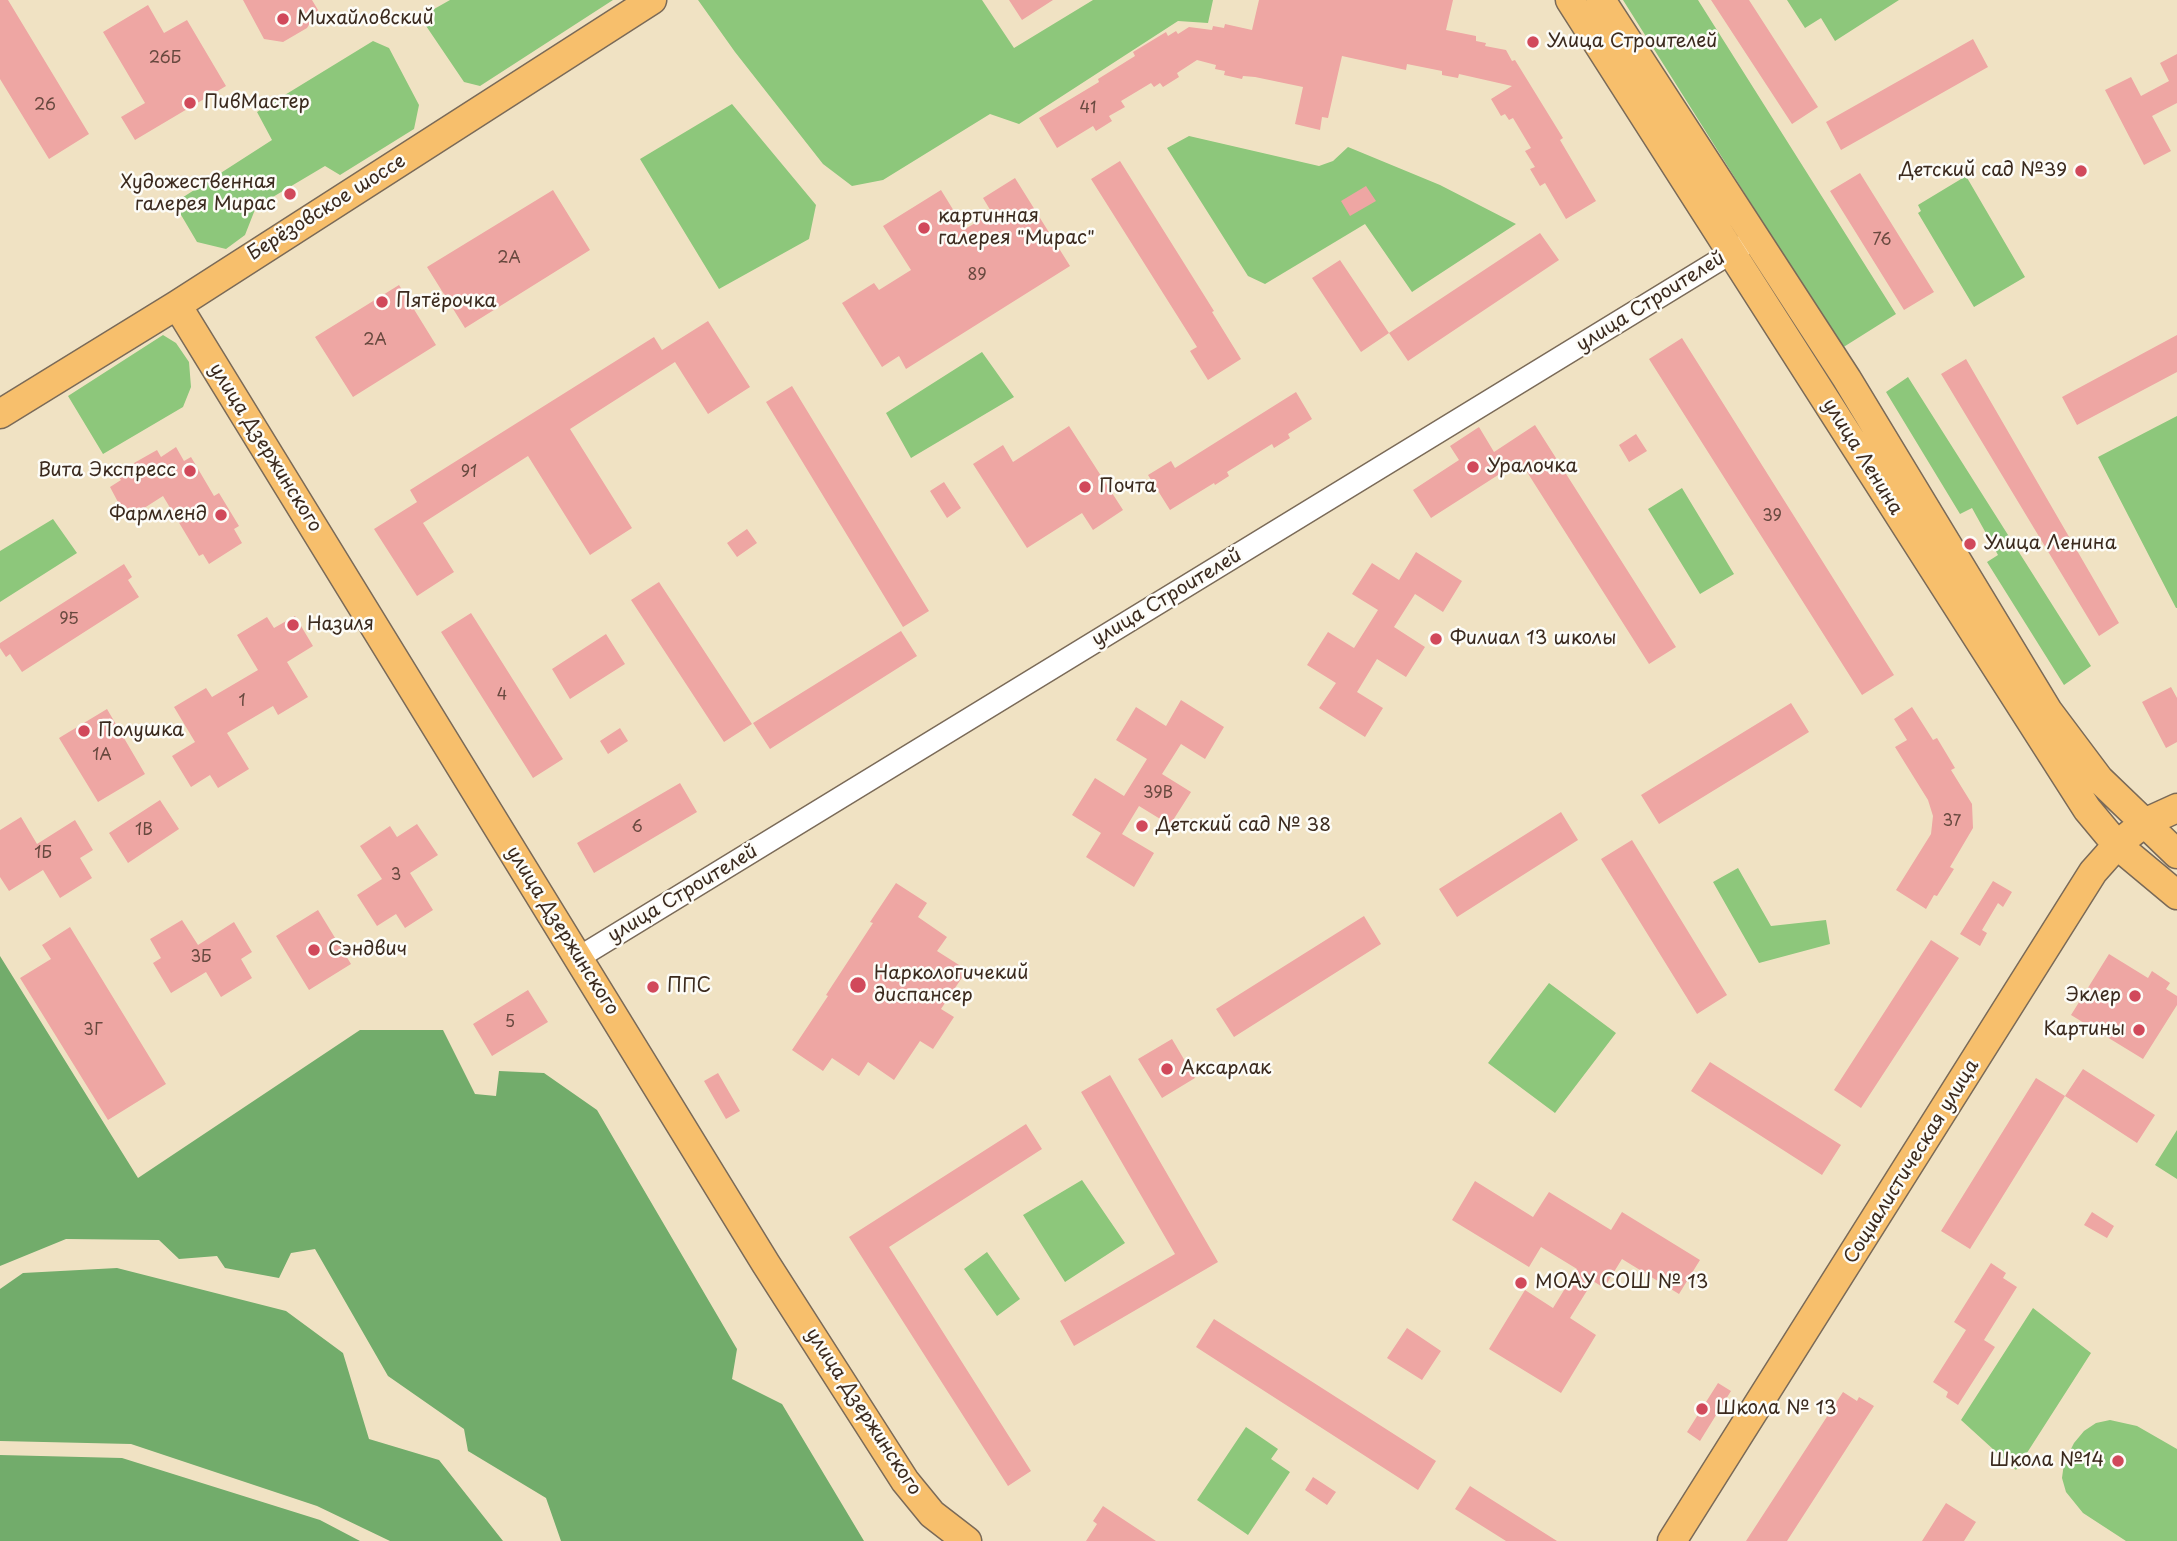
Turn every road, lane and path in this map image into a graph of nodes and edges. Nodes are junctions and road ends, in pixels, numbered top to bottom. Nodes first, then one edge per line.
1 (652, 0) edge
2 (1570, 0) edge
3 (1601, 0) edge
4 (1756, 238) junction
5 (1732, 252) junction
6 (177, 305) junction
7 (0, 414) edge
8 (2177, 808) edge
9 (2144, 823) junction
10 (2117, 845) junction
11 (2177, 854) edge
12 (2177, 895) edge
13 (578, 958) junction
14 (967, 1541) edge
15 (1672, 1541) edge

1 - 6 main road, Берёзовское шоссе
2 - 5 main road, улица Ленина
3 - 4 main road, улица Ленина
4 - 5 street, улица Строителей
4 - 9 main road, улица Ленина
5 - 10 main road, улица Ленина
5 - 13 street, улица Строителей
6 - 7 main road, Берёзовское шоссе
6 - 13 main road, улица Дзержинского
8 - 9 main road, Социалистическая улица
9 - 10 main road, Социалистическая улица
9 - 11 main road, улица Ленина
10 - 12 main road, улица Ленина
10 - 15 main road, Социалистическая улица
13 - 14 main road, улица Дзержинского

